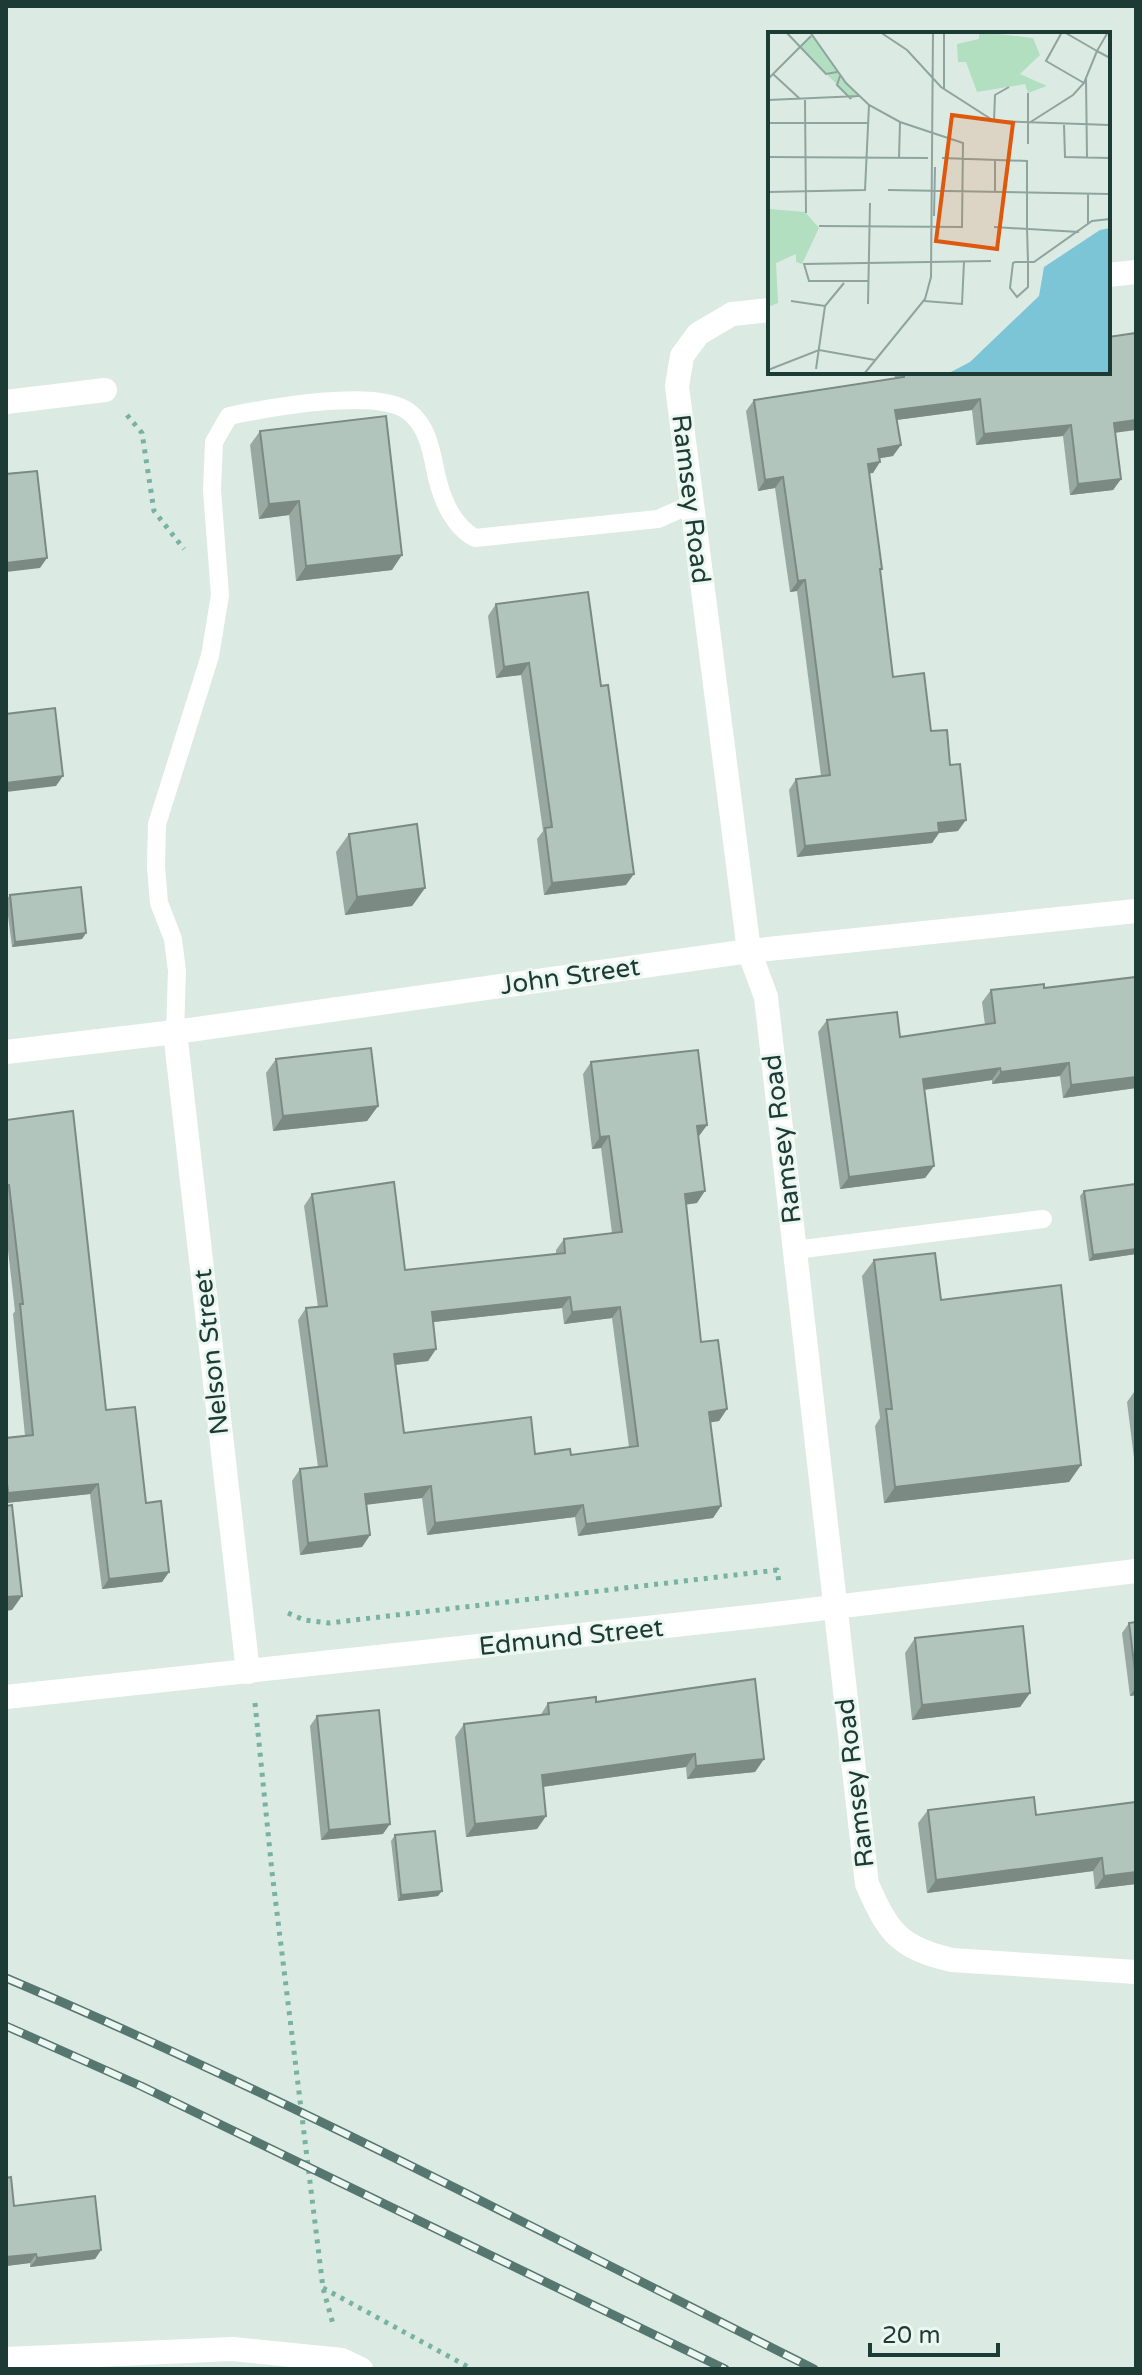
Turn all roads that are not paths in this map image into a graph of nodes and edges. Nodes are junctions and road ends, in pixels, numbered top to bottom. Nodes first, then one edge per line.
1 (1136, 272) edge
2 (1110, 275) edge
3 (768, 310) edge
4 (105, 390) dead end
5 (6, 402) edge
6 (692, 504) junction
7 (1136, 911) edge
8 (749, 951) junction
9 (175, 1032) junction
10 (6, 1052) edge
11 (1043, 1219) dead end
12 (795, 1250) junction
13 (1136, 1571) edge
14 (835, 1608) junction
15 (248, 1672) junction
16 (6, 1697) edge
17 (1136, 1972) edge
18 (6, 2359) edge
19 (349, 2366) edge

1 - 2 street
3 - 6 street, Ramsey Road
4 - 5 street
6 - 8 street, Ramsey Road
6 - 9 lane
7 - 8 street, John Street
8 - 9 street, John Street
8 - 12 street, Ramsey Road
9 - 10 street, John Street
9 - 15 street, Nelson Street
11 - 12 lane
12 - 14 street, Ramsey Road
13 - 14 street, Edmund Street
14 - 15 street, Edmund Street
14 - 17 street, Ramsey Road
15 - 16 street, Edmund Street
18 - 19 street

